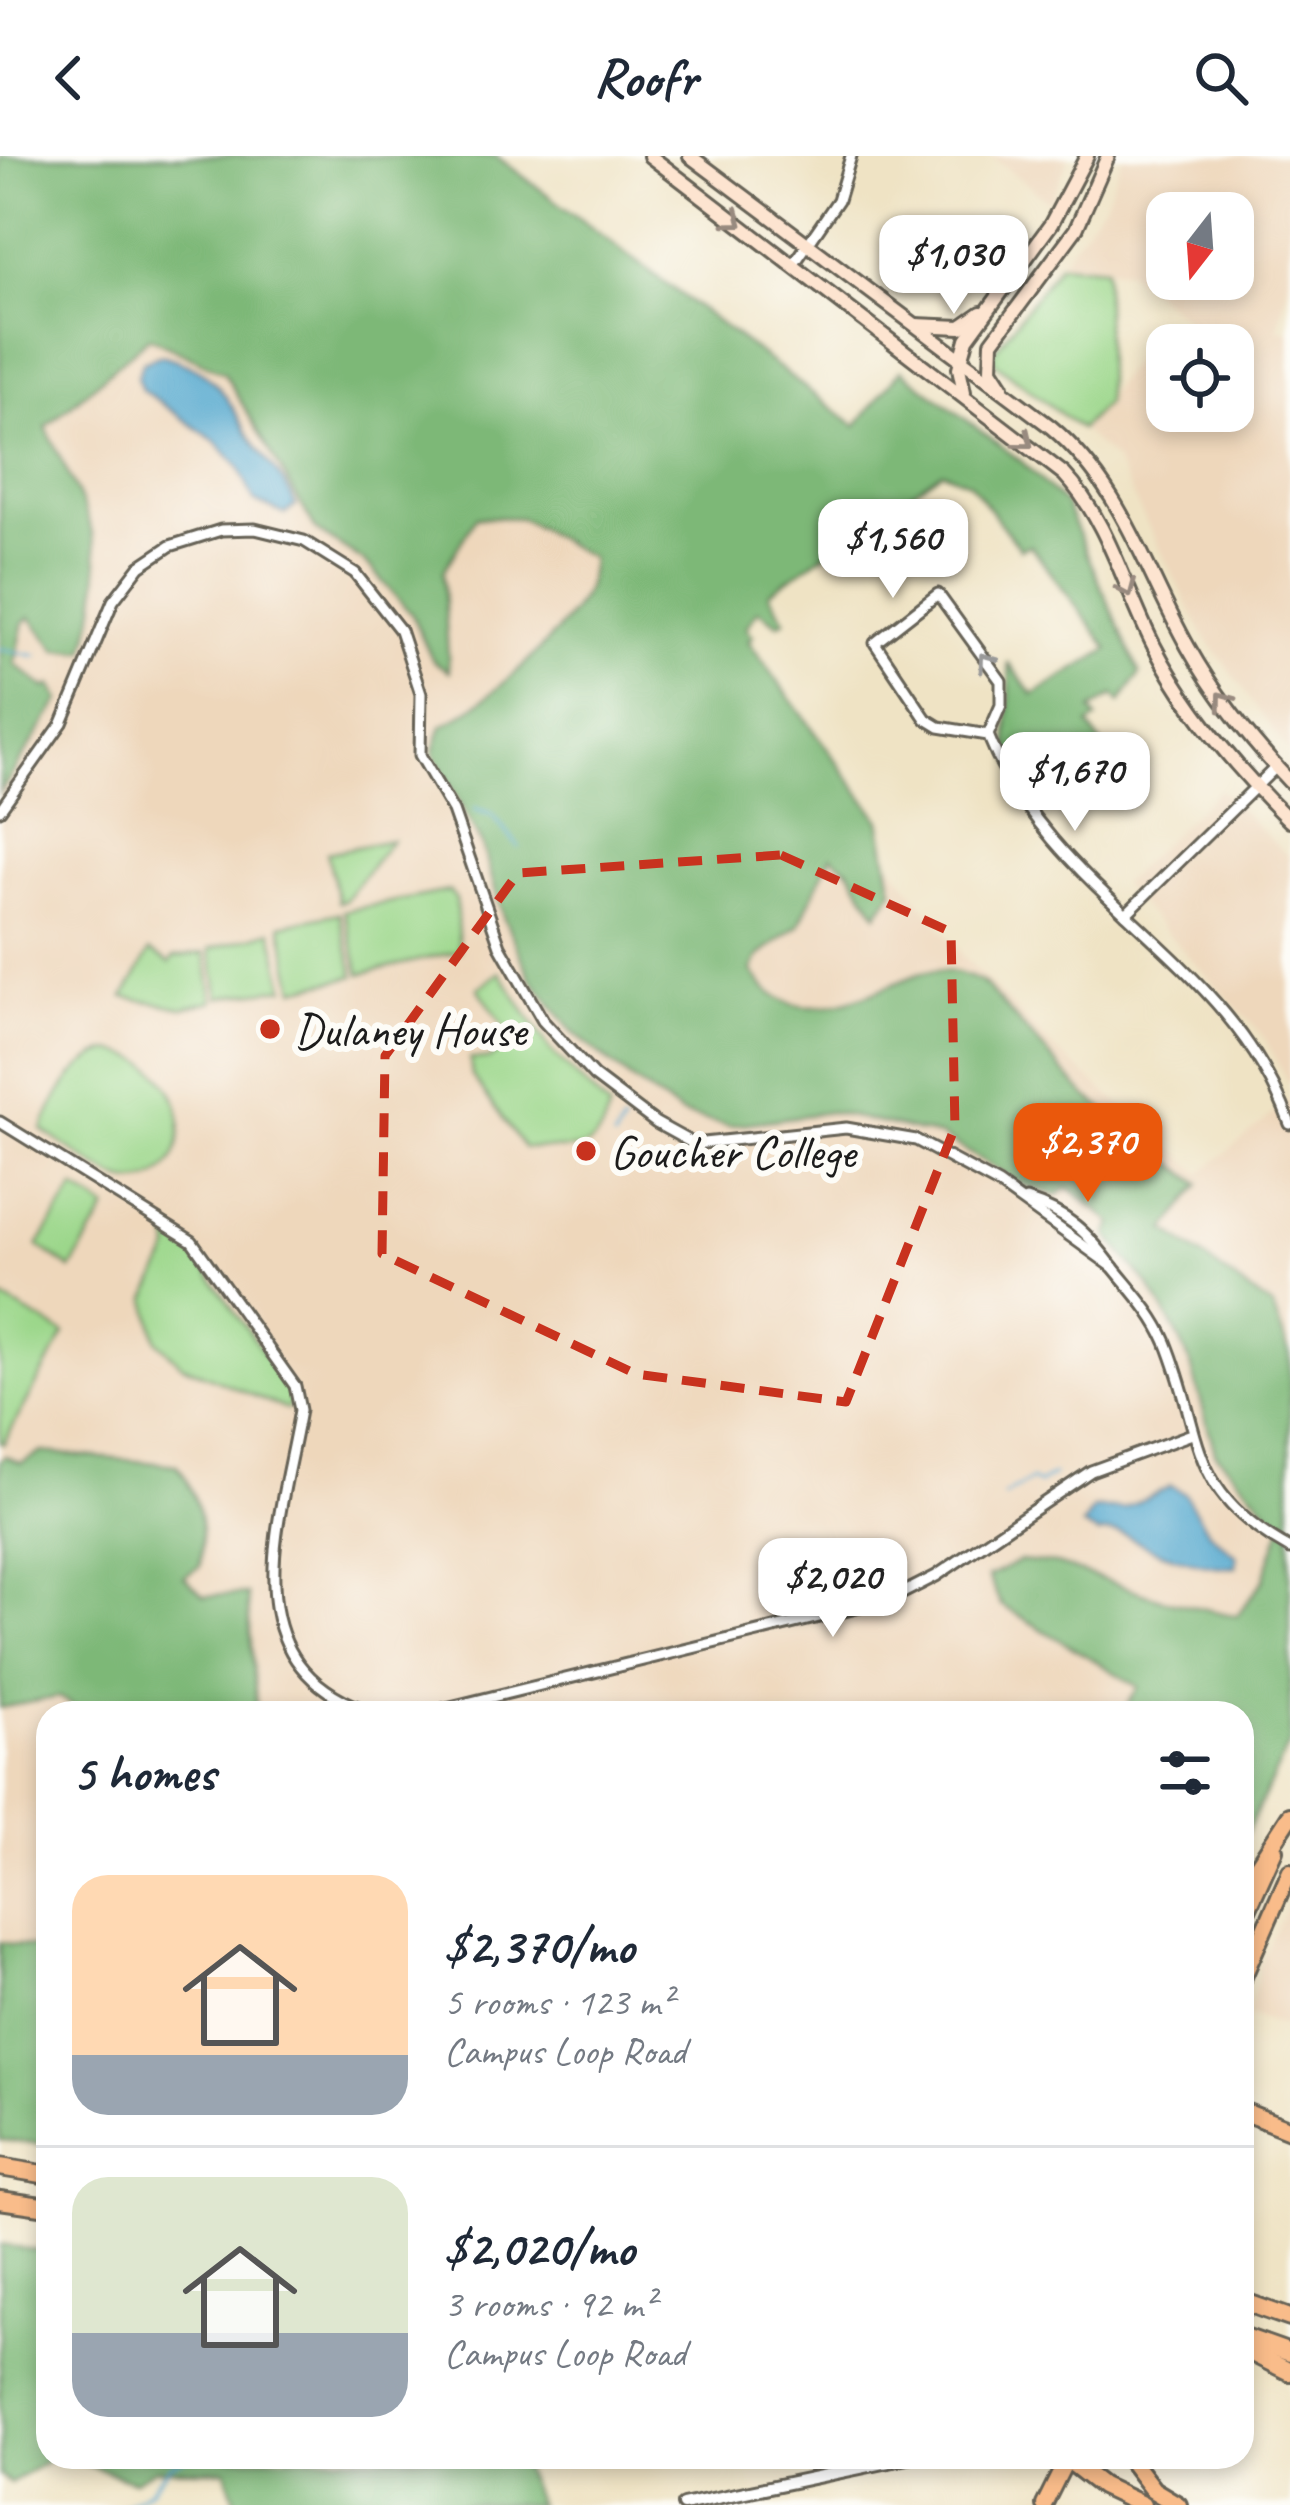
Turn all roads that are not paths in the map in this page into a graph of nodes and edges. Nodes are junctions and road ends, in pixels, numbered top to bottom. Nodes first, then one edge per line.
1 (650, 156) edge
2 (691, 156) edge
3 (850, 156) edge
4 (1087, 156) edge
5 (1108, 156) edge
6 (808, 244) junction
7 (794, 264) junction
8 (995, 302) junction
9 (915, 325) junction
10 (959, 358) junction
11 (965, 395) junction
12 (1010, 397) junction
13 (988, 735) junction
14 (1276, 767) junction
15 (1290, 782) edge
16 (1257, 788) junction
17 (0, 810) edge
18 (1290, 821) edge
19 (1126, 914) junction
20 (0, 1122) edge
21 (1290, 1124) edge
22 (1021, 1199) junction
23 (1113, 1267) junction
24 (1192, 1434) junction
25 (1290, 1549) edge
26 (352, 1701) edge
27 (475, 1701) edge
28 (1290, 1817) edge
29 (1290, 1871) edge
30 (1254, 1872) edge
31 (1254, 1896) edge
32 (1254, 1954) edge
33 (1254, 2116) edge
34 (1290, 2130) edge
35 (0, 2167) edge
36 (36, 2172) edge
37 (0, 2200) edge
38 (36, 2205) edge
39 (1254, 2305) edge
40 (1290, 2318) edge
41 (1254, 2340) edge
42 (1290, 2353) edge
43 (1254, 2354) edge
44 (1290, 2372) edge
45 (837, 2469) edge
46 (852, 2469) edge
47 (1059, 2469) edge
48 (1081, 2469) edge
49 (1137, 2469) edge
50 (822, 2475) junction
51 (1137, 2503) edge
52 (683, 2505) edge
53 (1044, 2505) edge
54 (1101, 2505) edge
55 (1178, 2505) edge

1 -> 7 main road
2 - 6 main road
3 - 6 street
4 - 8 main road
5 - 12 main road
6 - 7 street
6 - 9 main road
7 - 11 main road
8 - 9 main road
8 - 10 main road
9 - 10 main road
10 - 11 main road
10 - 12 main road
11 -> 16 main road
14 -> 12 main road
13 -> 13 street
13 - 19 street
14 - 15 main road
14 - 16 street
16 - 18 main road
16 - 19 street
17 - 22 street
19 - 21 street
20 - 26 street
22 - 23 street
22 - 23 street
23 - 24 street
24 - 25 street
24 - 27 street
28 - 30 highway
28 - 31 main road
29 - 32 main road
33 - 34 highway
35 - 36 highway
37 - 38 highway
39 - 40 highway
41 - 42 highway
43 - 44 highway
45 - 50 street
46 - 50 street
47 - 53 main road
48 - 51 highway
49 - 55 highway
50 - 52 street
51 - 54 highway

